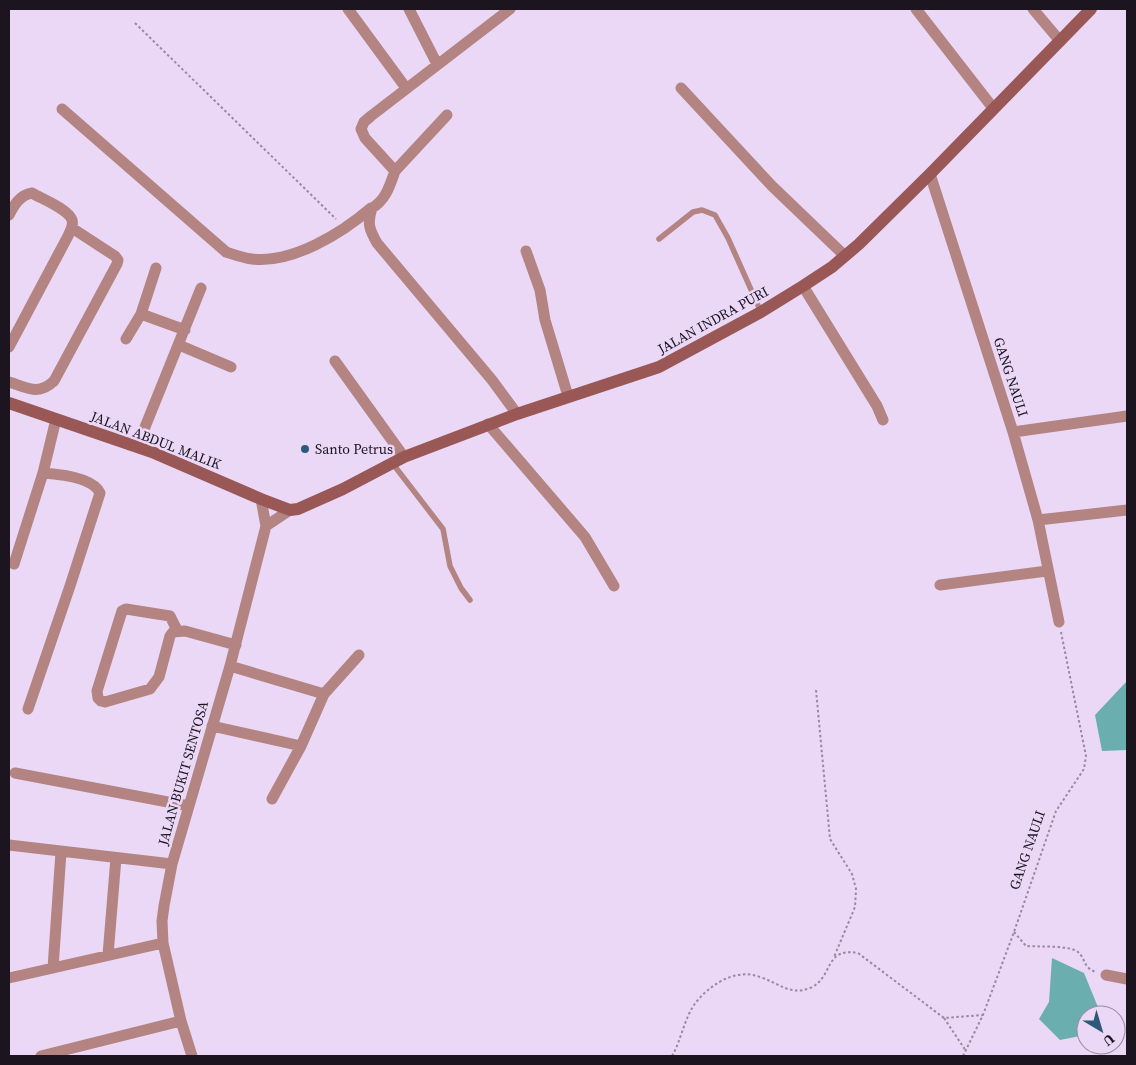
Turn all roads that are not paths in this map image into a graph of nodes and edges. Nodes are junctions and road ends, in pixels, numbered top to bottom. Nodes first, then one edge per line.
1 (348, 9) edge
2 (409, 9) edge
3 (510, 9) edge
4 (916, 9) edge
5 (1033, 9) edge
6 (1091, 9) edge
7 (1060, 41) junction
8 (437, 64) junction
9 (406, 88) junction
10 (681, 88) dead end
11 (993, 108) junction
12 (62, 109) dead end
13 (447, 115) dead end
14 (395, 170) junction
15 (930, 174) junction
16 (372, 208) junction
17 (9, 215) edge
18 (72, 228) junction
19 (659, 239) dead end
20 (526, 251) dead end
21 (845, 256) junction
22 (156, 268) dead end
23 (803, 286) junction
24 (201, 288) dead end
25 (761, 312) junction
26 (141, 314) junction
27 (185, 330) junction
28 (126, 340) dead end
29 (179, 345) junction
30 (9, 348) edge
31 (335, 361) dead end
32 (230, 367) dead end
33 (9, 382) edge
34 (568, 396) junction
35 (9, 403) edge
36 (517, 414) junction
37 (1127, 416) edge
38 (56, 419) junction
39 (883, 420) dead end
40 (488, 424) junction
41 (1013, 432) junction
42 (137, 447) junction
43 (404, 456) junction
44 (393, 464) junction
45 (43, 473) junction
46 (261, 499) junction
47 (290, 510) junction
48 (1127, 510) edge
49 (1038, 520) junction
50 (266, 526) junction
51 (14, 564) dead end
52 (1047, 571) junction
53 (940, 585) dead end
54 (614, 586) dead end
55 (470, 600) dead end
56 (1059, 622) road end
57 (178, 630) junction
58 (236, 645) junction
59 (359, 655) dead end
60 (230, 666) junction
61 (324, 694) junction
62 (28, 709) dead end
63 (212, 726) junction
64 (301, 746) junction
65 (15, 773) dead end
66 (272, 799) dead end
67 (189, 806) junction
68 (9, 846) edge
69 (61, 852) junction
70 (116, 858) junction
71 (172, 864) junction
72 (163, 943) junction
73 (108, 955) junction
74 (53, 968) junction
75 (1106, 975) road end
76 (9, 978) edge
77 (1127, 979) edge
78 (181, 1021) junction
79 (41, 1056) edge
80 (192, 1056) edge

1 - 9 street
2 - 8 street
3 - 8 street
4 - 11 street
5 - 7 street
6 - 7 street, JALAN INDRA PURI
7 - 11 street, JALAN INDRA PURI
8 - 9 street
9 - 14 street
10 - 21 street
11 - 15 street, JALAN INDRA PURI
12 - 16 street
13 - 14 street
14 - 16 street
15 - 21 street, JALAN INDRA PURI
15 - 41 street, GANG NAULI
16 - 36 street
17 - 18 street
18 - 30 street
18 - 33 street
19 - 25 lane
20 - 34 street
21 - 23 street, JALAN INDRA PURI
22 - 26 street
23 - 25 street, JALAN INDRA PURI
23 - 39 street
24 - 27 street
25 - 34 street, JALAN INDRA PURI
26 - 27 street
26 - 28 street
27 - 29 street
29 - 32 street
29 - 42 street
31 - 43 street
34 - 36 street, JALAN INDRA PURI
35 - 38 street, JALAN ABDUL MALIK
36 - 40 street, JALAN INDRA PURI
37 - 41 street
38 - 42 street, JALAN ABDUL MALIK
38 - 45 street
40 - 43 street, JALAN INDRA PURI
40 - 54 street
41 - 49 street, GANG NAULI
42 - 46 street, JALAN ABDUL MALIK
43 - 44 street, JALAN INDRA PURI
44 - 47 street, JALAN INDRA PURI
44 - 55 lane
45 - 51 street
45 - 62 street
46 - 47 street, JALAN ABDUL MALIK
46 - 50 street, JALAN BUKIT SENTOSA
47 - 50 street, JALAN INDRA PURI
48 - 49 street
49 - 52 street, GANG NAULI
50 - 58 street, JALAN BUKIT SENTOSA
52 - 53 street
52 - 56 street, GANG NAULI
57 - 57 street
57 - 58 street
58 - 60 street, JALAN BUKIT SENTOSA
59 - 61 street
60 - 61 street
60 - 63 street, JALAN BUKIT SENTOSA
61 - 64 street
63 - 64 street
63 - 67 street, JALAN BUKIT SENTOSA
64 - 66 street
65 - 67 street
67 - 71 street, JALAN BUKIT SENTOSA
68 - 69 street
69 - 70 street
69 - 74 street
70 - 71 street
70 - 73 street
71 - 72 street, JALAN BUKIT SENTOSA
72 - 73 street
72 - 78 street, JALAN BUKIT SENTOSA
73 - 74 street
74 - 76 street
75 - 77 street
78 - 79 street
78 - 80 street, JALAN BUKIT SENTOSA

